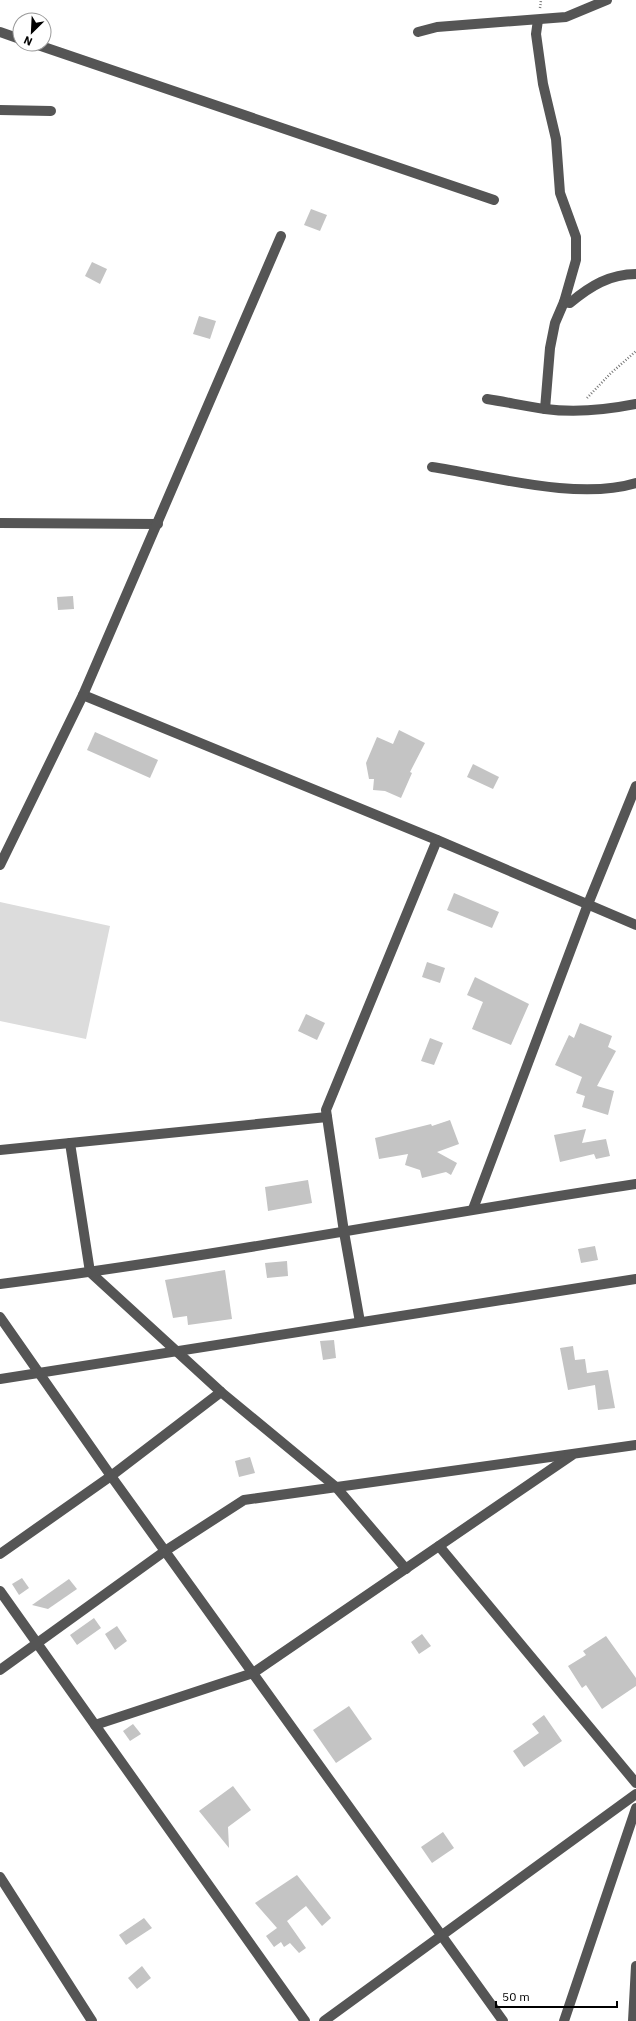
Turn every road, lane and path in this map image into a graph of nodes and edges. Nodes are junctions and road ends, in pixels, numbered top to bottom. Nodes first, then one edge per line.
1 (608, 0) edge
2 (538, 20) junction
3 (0, 32) edge
4 (418, 32) dead end
5 (12, 36) edge
6 (52, 50) edge
7 (0, 110) edge
8 (51, 110) dead end
9 (494, 200) dead end
10 (281, 236) dead end
11 (636, 274) edge
12 (564, 302) junction
13 (636, 351) edge
14 (487, 399) dead end
15 (636, 404) edge
16 (545, 409) junction
17 (575, 411) junction
18 (432, 467) dead end
19 (636, 483) edge
20 (0, 523) edge
21 (158, 524) junction
22 (83, 695) junction
23 (636, 786) edge
24 (437, 840) junction
25 (5, 844) edge
26 (0, 865) edge
27 (588, 904) junction
28 (636, 925) edge
29 (327, 1117) junction
30 (70, 1143) junction
31 (0, 1150) edge
32 (636, 1184) edge
33 (473, 1209) junction
34 (344, 1232) junction
35 (90, 1272) junction
36 (636, 1279) edge
37 (0, 1284) edge
38 (0, 1317) edge
39 (360, 1322) junction
40 (176, 1351) junction
41 (40, 1373) junction
42 (0, 1379) edge
43 (221, 1392) junction
44 (636, 1445) edge
45 (574, 1454) junction
46 (110, 1476) junction
47 (336, 1487) junction
48 (439, 1546) junction
49 (165, 1551) junction
50 (0, 1554) edge
51 (406, 1569) junction
52 (0, 1591) edge
53 (37, 1643) junction
54 (0, 1670) edge
55 (253, 1673) junction
56 (95, 1725) junction
57 (636, 1782) edge
58 (636, 1794) edge
59 (636, 1808) edge
60 (1, 1879) edge
61 (442, 1937) junction
62 (636, 1966) edge
63 (91, 2020) edge
64 (305, 2021) edge
65 (324, 2021) edge
66 (503, 2021) edge
67 (564, 2021) edge
68 (633, 2021) edge

1 - 2 street
2 - 4 street
2 - 12 street
3 - 5 street
6 - 9 street
7 - 8 street
10 - 21 street
11 - 12 street
12 - 16 street
13 - 17 path
14 - 16 street
15 - 17 street
16 - 17 street
18 - 19 street
20 - 21 street
21 - 22 street
22 - 24 street
22 - 25 street
23 - 27 street
24 - 27 street
24 - 29 street
25 - 26 street
27 - 28 street
27 - 33 street
29 - 30 street
29 - 34 street
30 - 31 street
30 - 35 street
32 - 33 street
33 - 34 street
34 - 35 street
34 - 39 street
35 - 37 street
35 - 40 street
36 - 39 street
38 - 41 street
39 - 40 street
40 - 41 street
40 - 43 street
41 - 42 street
41 - 46 street
43 - 46 street
43 - 47 street
44 - 45 street
45 - 47 street
45 - 48 street
46 - 49 street
46 - 50 street
47 - 49 street
47 - 51 street
48 - 51 street
48 - 57 street
49 - 53 street
49 - 55 street
51 - 55 street
52 - 53 street
53 - 54 street
53 - 56 street
55 - 56 street
55 - 61 street
56 - 64 street
58 - 61 street
59 - 67 street
60 - 63 street
61 - 65 street
61 - 66 street
62 - 68 street

